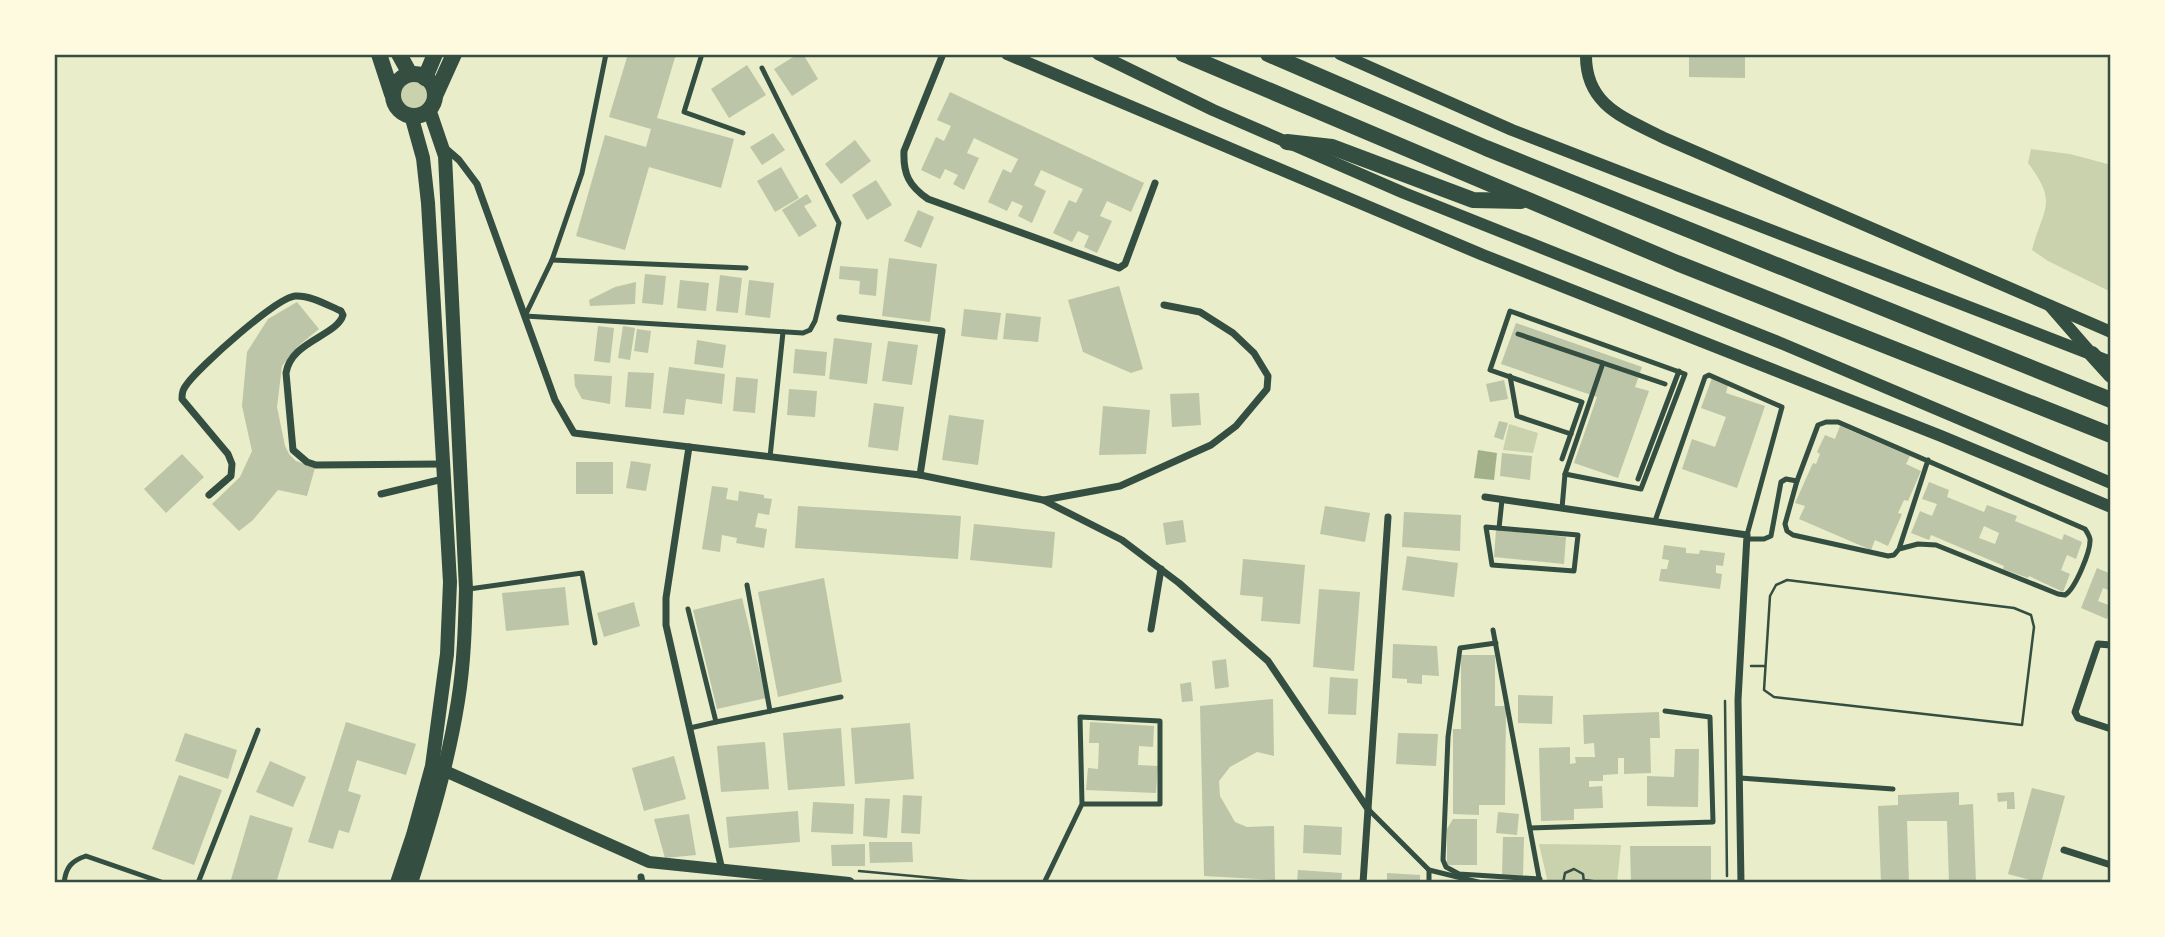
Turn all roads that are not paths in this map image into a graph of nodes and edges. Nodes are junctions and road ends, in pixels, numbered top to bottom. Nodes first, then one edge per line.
1 (379, 54) edge
2 (399, 54) edge
3 (435, 54) edge
4 (454, 54) edge
5 (606, 54) edge
6 (702, 54) edge
7 (943, 54) edge
8 (1007, 54) edge
9 (1098, 54) edge
10 (1183, 54) edge
11 (1268, 54) edge
12 (1340, 54) edge
13 (1586, 54) edge
14 (762, 68) dead end
15 (417, 76) junction
16 (392, 94) junction
17 (432, 102) junction
18 (411, 115) junction
19 (744, 133) dead end
20 (1287, 142) junction
21 (443, 146) junction
22 (1155, 183) dead end
23 (1530, 201) junction
24 (552, 260) junction
25 (746, 268) dead end
26 (2048, 303) junction
27 (1164, 305) dead end
28 (525, 316) junction
29 (840, 318) dead end
30 (783, 332) junction
31 (2111, 332) edge
32 (1518, 334) dead end
33 (2092, 355) junction
34 (2111, 362) edge
35 (1602, 363) junction
36 (1679, 371) junction
37 (2111, 375) edge
38 (1510, 376) junction
39 (1665, 384) dead end
40 (2111, 400) edge
41 (1571, 434) junction
42 (2111, 435) edge
43 (689, 447) junction
44 (770, 457) junction
45 (1562, 459) dead end
46 (1928, 460) junction
47 (443, 472) junction
48 (1564, 474) junction
49 (920, 475) junction
50 (1638, 479) dead end
51 (1797, 481) junction
52 (2111, 483) edge
53 (381, 494) dead end
54 (209, 495) dead end
55 (1485, 498) dead end
56 (1502, 499) junction
57 (1043, 500) junction
58 (2111, 507) edge
59 (1562, 508) junction
60 (1388, 517) dead end
61 (1655, 521) junction
62 (1499, 528) junction
63 (1748, 537) junction
64 (1899, 549) junction
65 (1161, 569) junction
66 (747, 585) dead end
67 (466, 589) junction
68 (688, 609) dead end
69 (1151, 629) dead end
70 (1493, 630) dead end
71 (595, 643) dead end
72 (1496, 643) junction
73 (2111, 645) edge
74 (841, 697) dead end
75 (1665, 710) dead end
76 (770, 711) junction
77 (716, 722) junction
78 (690, 728) junction
79 (2111, 729) edge
80 (258, 730) dead end
81 (438, 768) junction
82 (1740, 778) junction
83 (1893, 789) dead end
84 (1082, 804) junction
85 (1368, 809) junction
86 (1530, 828) junction
87 (2064, 850) dead end
88 (2111, 865) edge
89 (722, 870) junction
90 (1429, 870) junction
91 (752, 878) edge
92 (1540, 881) edge
93 (64, 883) edge
94 (164, 883) edge
95 (198, 883) edge
96 (397, 883) edge
97 (411, 883) edge
98 (849, 883) edge
99 (1044, 883) edge
100 (1363, 883) edge
101 (1429, 883) edge
102 (1482, 883) edge
103 (1741, 883) edge

1 - 16 main road
2 - 15 main road
3 - 15 main road
4 - 17 main road
5 - 24 lane
6 - 19 lane
7 - 22 street
8 - 58 street
9 - 20 street
10 - 23 main road
11 - 40 main road
12 - 33 street
13 - 26 street
14 - 30 lane
15 - 16 main road
15 - 17 main road
16 - 18 main road
17 - 18 main road
17 - 21 main road
18 - 47 main road
20 - 23 main road
20 - 52 street
21 - 28 street
21 - 67 main road
23 - 42 main road
24 - 25 lane
24 - 28 lane
26 - 31 street
26 - 33 street
27 - 57 street
28 - 30 lane
28 - 43 street
29 - 49 street
30 - 44 lane
32 - 35 lane
33 - 34 street
33 - 37 main road
35 - 39 lane
35 - 48 lane
36 - 38 lane
36 - 48 lane
36 - 50 lane
38 - 41 lane
38 - 41 lane
41 - 45 lane
43 - 44 street
43 - 78 street
44 - 49 street
46 - 51 lane
46 - 64 lane
46 - 64 lane
47 - 53 street
47 - 54 street
47 - 81 main road
48 - 59 lane
49 - 57 street
51 - 63 lane
51 - 64 lane
55 - 56 street
56 - 59 street
56 - 62 lane
57 - 65 street
59 - 61 street
60 - 85 street
61 - 63 street
61 - 63 lane
62 - 62 lane
63 - 82 street
65 - 69 street
65 - 85 street
66 - 76 lane
67 - 71 lane
67 - 81 main road
68 - 77 lane
70 - 72 lane
72 - 86 lane
72 - 92 lane
73 - 79 street
74 - 76 lane
75 - 86 lane
76 - 77 lane
77 - 78 lane
78 - 89 street
80 - 95 lane
81 - 89 street
81 - 96 main road
81 - 97 main road
82 - 83 lane
82 - 103 street
84 - 84 lane
84 - 99 lane
85 - 90 lane
85 - 100 street
86 - 92 lane
87 - 88 street
89 - 91 street
90 - 101 lane
90 - 102 lane
91 - 98 street
93 - 94 lane

